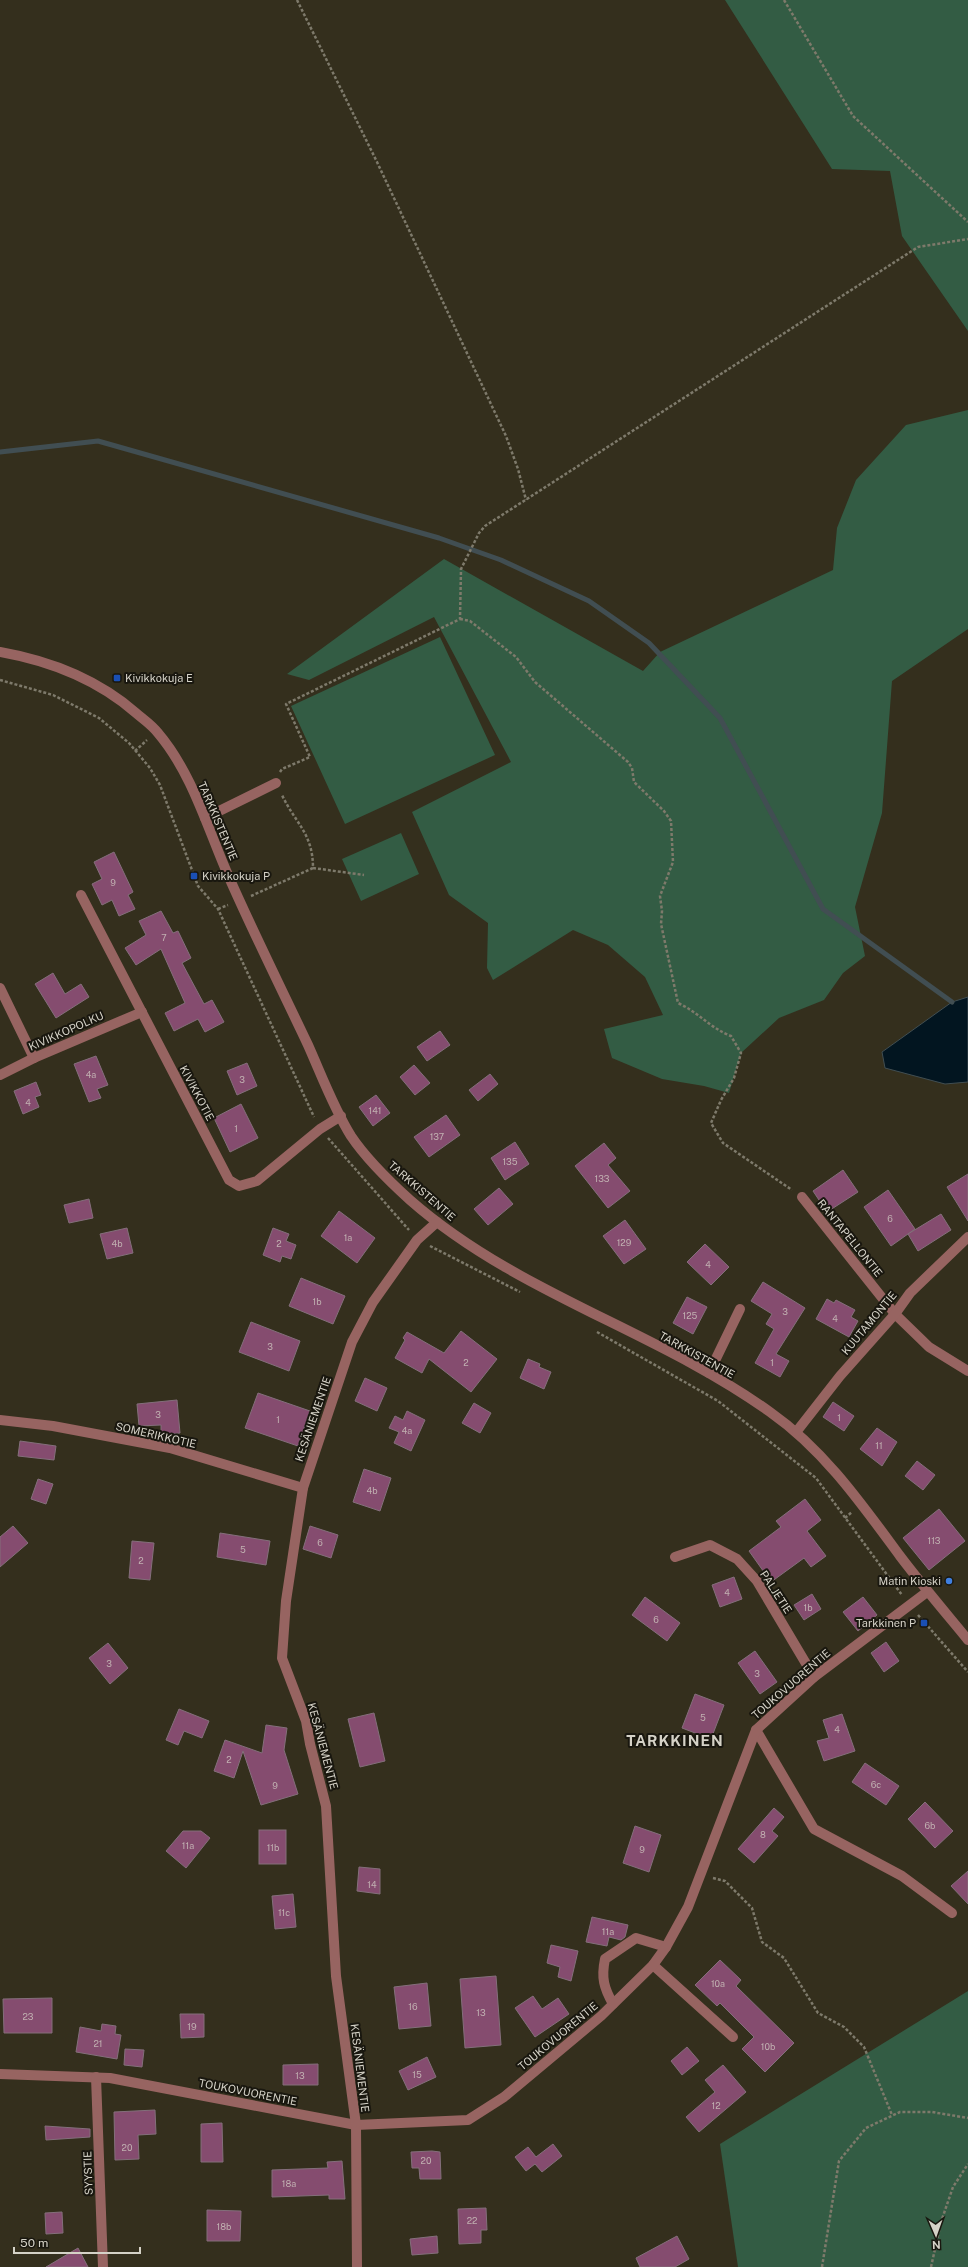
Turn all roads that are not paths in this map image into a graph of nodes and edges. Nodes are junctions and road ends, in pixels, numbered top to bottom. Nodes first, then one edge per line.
1 (0, 652) edge
2 (276, 783) road end
3 (205, 818) junction
4 (82, 895) dead end
5 (0, 988) edge
6 (142, 1012) junction
7 (34, 1058) junction
8 (0, 1075) edge
9 (341, 1116) junction
10 (802, 1197) road end
11 (437, 1222) junction
12 (968, 1237) edge
13 (740, 1309) dead end
14 (895, 1314) junction
15 (968, 1371) edge
16 (708, 1373) junction
17 (0, 1420) edge
18 (797, 1431) junction
19 (303, 1488) junction
20 (675, 1557) dead end
21 (928, 1592) junction
22 (968, 1640) edge
23 (814, 1677) junction
24 (756, 1730) junction
25 (952, 1913) dead end
26 (666, 1947) junction
27 (653, 1965) junction
28 (613, 2004) junction
29 (733, 2037) dead end
30 (0, 2074) edge
31 (96, 2077) junction
32 (356, 2126) junction
33 (104, 2267) edge
34 (356, 2267) edge

1 - 3 street, TARKKISTENTIE
2 - 3 street
3 - 9 street, TARKKISTENTIE
4 - 6 street, KIVIKKOTIE
5 - 7 street
6 - 7 street, KIVIKKOPOLKU
6 - 9 street, KIVIKKOTIE
7 - 8 street, KIVIKKOPOLKU
9 - 11 street, TARKKISTENTIE
10 - 14 street, RANTAPELLONTIE
11 - 16 street, TARKKISTENTIE
11 - 19 street, KESÄNIEMENTIE
12 - 14 street, KUUTAMONTIE
13 - 16 street
14 - 15 street, RANTAPELLONTIE
14 - 18 street, KUUTAMONTIE
16 - 18 street, TARKKISTENTIE
17 - 19 street, SOMERIKKOTIE
18 - 21 street, TARKKISTENTIE
19 - 32 street, KESÄNIEMENTIE
20 - 23 street, PALJETIE
21 - 22 street, TARKKISTENTIE
21 - 23 street, TOUKOVUORENTIE
23 - 24 street, TOUKOVUORENTIE
24 - 25 street
24 - 26 street, TOUKOVUORENTIE
26 - 27 street, TOUKOVUORENTIE
26 - 28 street
27 - 28 street, TOUKOVUORENTIE
27 - 29 street
28 - 32 street, TOUKOVUORENTIE
30 - 31 street, TOUKOVUORENTIE
31 - 32 street, TOUKOVUORENTIE
31 - 33 street, SYYSTIE
32 - 34 street, KESÄNIEMENTIE

